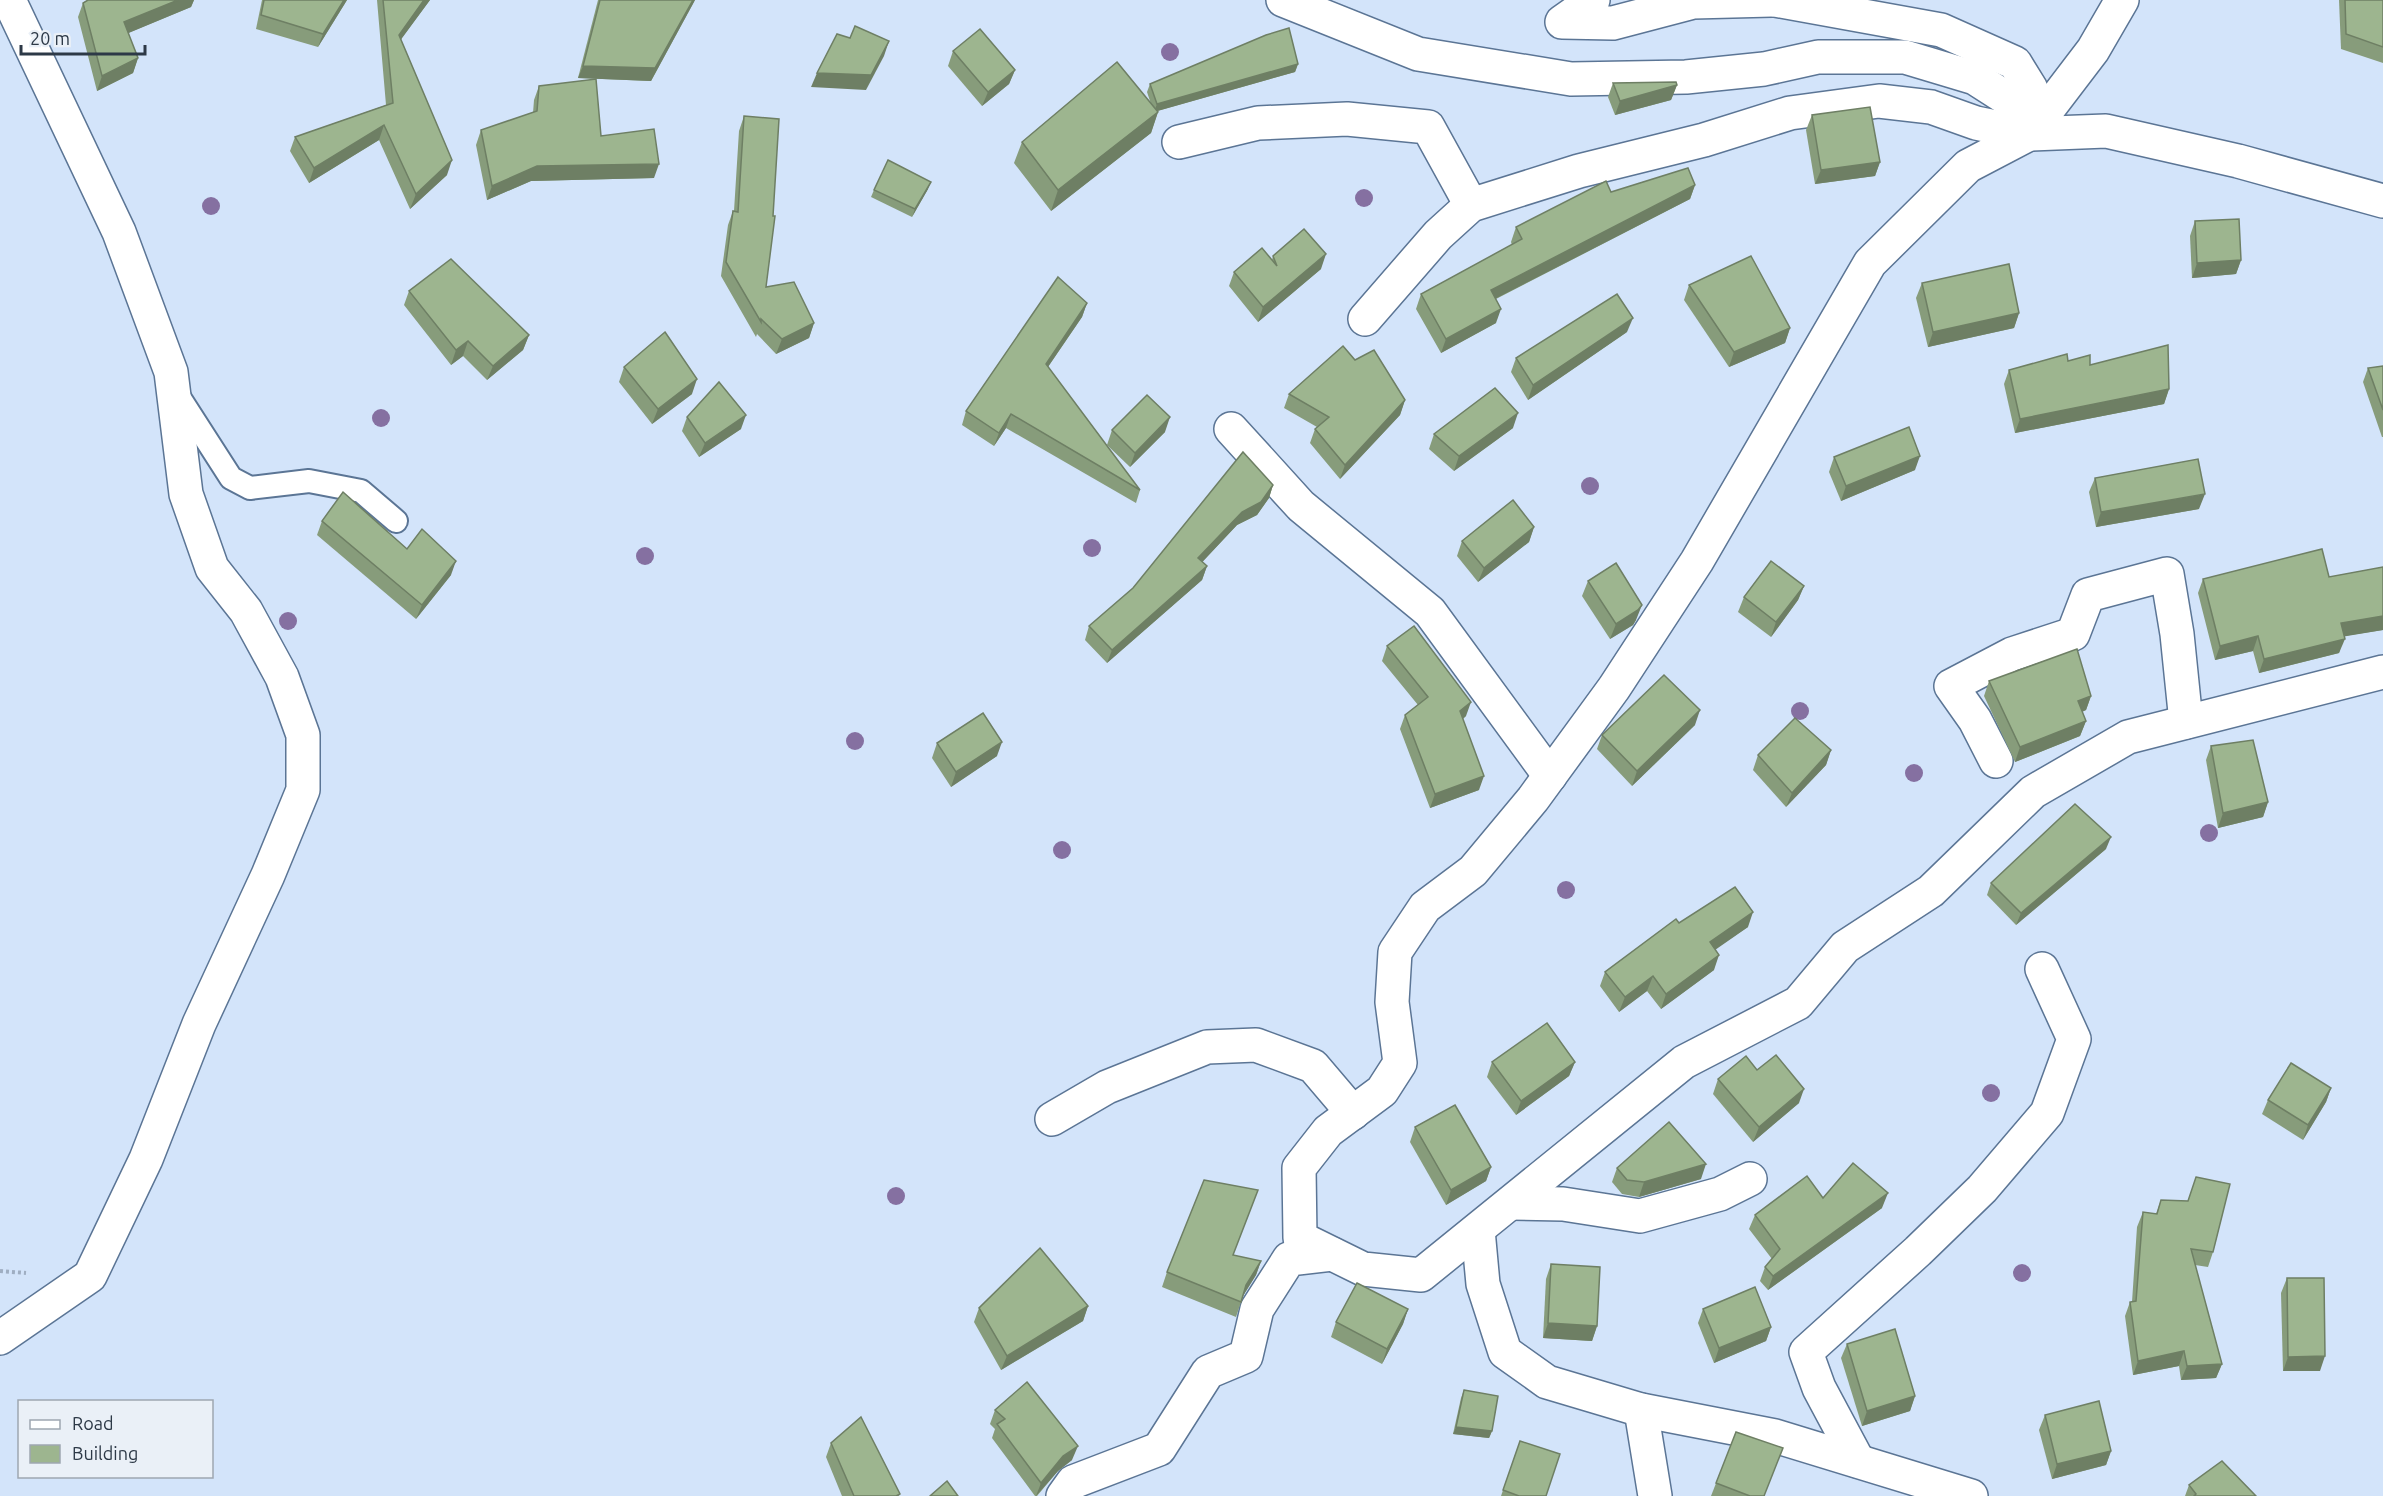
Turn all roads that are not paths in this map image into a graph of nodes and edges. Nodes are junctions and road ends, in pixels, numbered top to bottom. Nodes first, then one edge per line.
1 (9, 0) edge
2 (1283, 0) edge
3 (1593, 0) edge
4 (1774, 0) edge
5 (2122, 0) edge
6 (2029, 134) junction
7 (1179, 142) dead end
8 (2383, 201) edge
9 (1471, 205) junction
10 (1365, 319) dead end
11 (173, 388) junction
12 (1232, 429) dead end
13 (396, 521) dead end
14 (2383, 672) edge
15 (2186, 722) junction
16 (1996, 761) dead end
17 (1550, 776) junction
18 (2042, 969) dead end
19 (1353, 1113) junction
20 (1052, 1119) dead end
21 (1750, 1179) dead end
22 (1511, 1203) junction
23 (1478, 1230) junction
24 (1332, 1254) junction
25 (0, 1338) edge
26 (1641, 1410) junction
27 (1858, 1461) junction
28 (1063, 1496) edge
29 (1655, 1496) edge
30 (1971, 1496) edge

1 - 11 street
2 - 6 street
3 - 4 street
4 - 6 street
5 - 6 street
6 - 8 street
6 - 9 street
6 - 17 street
7 - 9 street
9 - 10 street
11 - 13 lane
11 - 25 street
12 - 17 street
14 - 15 street
15 - 16 street
15 - 22 street
17 - 19 street
18 - 27 street
19 - 20 street
19 - 24 street
21 - 22 street
22 - 23 street
23 - 24 street
23 - 26 street
24 - 28 street
26 - 27 street
26 - 29 street
27 - 30 street

